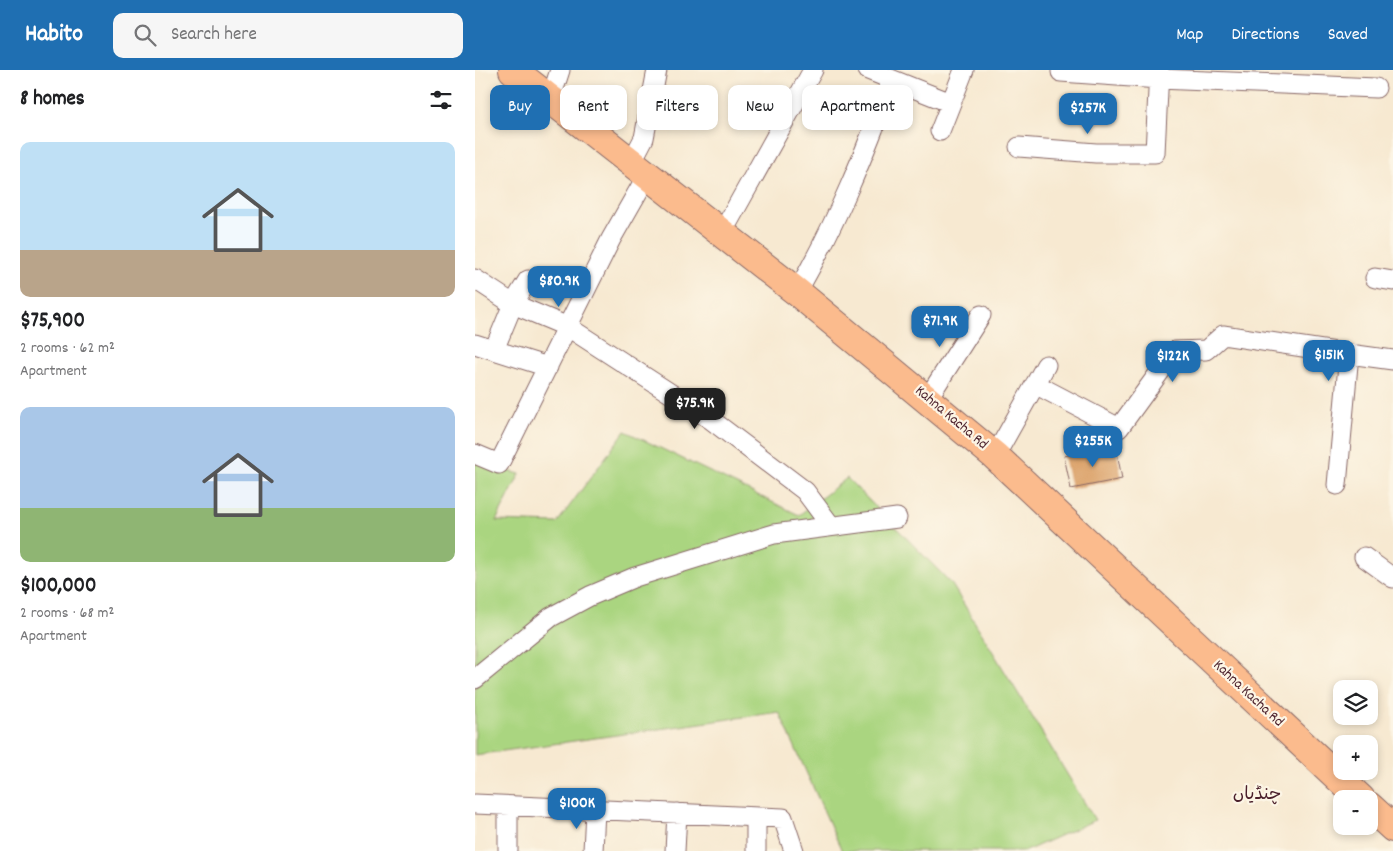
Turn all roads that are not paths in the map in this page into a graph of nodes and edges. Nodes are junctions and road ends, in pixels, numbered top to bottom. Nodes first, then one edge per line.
1 (513, 70) edge
2 (560, 70) edge
3 (657, 70) edge
4 (813, 70) edge
5 (868, 70) edge
6 (964, 70) edge
7 (1061, 72) dead end
8 (1159, 74) edge
9 (1231, 76) edge
10 (892, 80) junction
11 (532, 85) edge
12 (1376, 88) dead end
13 (550, 100) joint
14 (951, 103) junction
15 (939, 131) dead end
16 (1019, 147) dead end
17 (640, 167) junction
18 (722, 233) junction
19 (475, 279) edge
20 (528, 280) dead end
21 (797, 292) junction
22 (513, 304) junction
23 (981, 315) dead end
24 (568, 327) junction
25 (475, 344) edge
26 (494, 350) junction
27 (1349, 354) junction
28 (1393, 360) edge
29 (1046, 364) dead end
30 (548, 367) junction
31 (1035, 384) junction
32 (928, 398) junction
33 (475, 454) edge
34 (995, 456) junction
35 (1337, 485) dead end
36 (897, 518) dead end
37 (831, 526) junction
38 (1364, 557) dead end
39 (1393, 578) edge
40 (475, 678) edge
41 (1351, 790) edge
42 (475, 804) edge
43 (508, 806) junction
44 (595, 810) junction
45 (677, 813) junction
46 (1378, 814) edge
47 (756, 817) junction
48 (1393, 828) edge
49 (508, 851) edge
50 (593, 851) edge
51 (675, 851) edge
52 (756, 851) edge
53 (794, 851) edge

1 - 11 main road, Kahna Kacha Rd
2 - 13 street
3 - 17 street
4 - 18 street
5 - 10 street
6 - 14 street
7 - 8 street
8 - 9 street
8 - 16 street
9 - 12 street
10 - 14 street
10 - 21 street
13 - 17 main road, Kahna Kacha Rd
14 - 15 street
17 - 18 main road, Kahna Kacha Rd
17 - 24 street
18 - 21 main road, Kahna Kacha Rd
19 - 22 street
20 - 22 street
21 - 32 main road, Kahna Kacha Rd
22 - 24 street
22 - 26 street
23 - 32 street
24 - 30 street
24 - 37 street
25 - 26 street
26 - 30 street
27 - 28 street
27 - 31 street
27 - 35 street
29 - 31 street
30 - 33 street
31 - 34 street
32 - 34 main road, Kahna Kacha Rd
34 - 41 main road, Kahna Kacha Rd
36 - 37 street
37 - 40 street
38 - 39 street
42 - 43 street
43 - 44 street
43 - 49 street
44 - 45 street
44 - 50 street
45 - 47 street
45 - 51 street
46 - 48 main road
47 - 52 street
47 - 53 street

